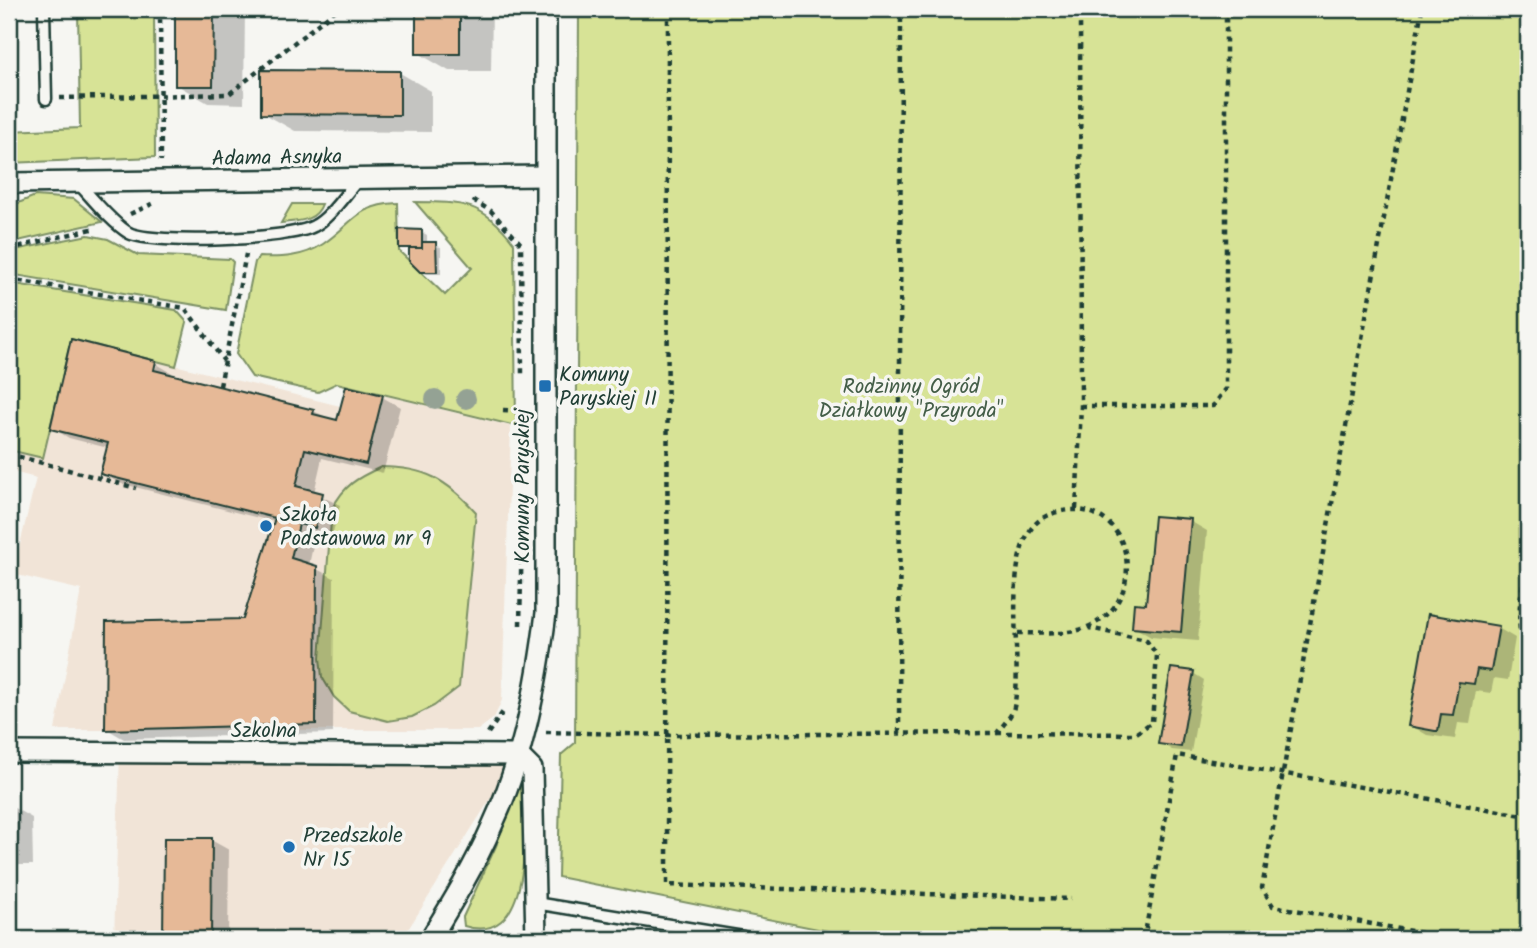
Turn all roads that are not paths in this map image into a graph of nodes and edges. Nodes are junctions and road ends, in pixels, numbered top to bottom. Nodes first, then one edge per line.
1 (44, 9) edge
2 (546, 9) edge
3 (46, 99) road end
4 (545, 176) junction
5 (359, 179) junction
6 (76, 182) junction
7 (9, 183) edge
8 (9, 752) edge
9 (518, 755) junction
10 (535, 903) junction
11 (435, 938) edge
12 (536, 939) edge
13 (746, 939) edge

1 - 3 lane
2 - 4 street, Komuny Paryskiej
4 - 5 street, Adama Asnyka
4 - 9 street, Komuny Paryskiej
5 - 6 street, Adama Asnyka
5 - 6 lane
6 - 7 street, Adama Asnyka
8 - 9 street, Szkolna
9 - 10 street
9 - 11 street, Komuny Paryskiej
10 - 12 street
10 - 13 lane

